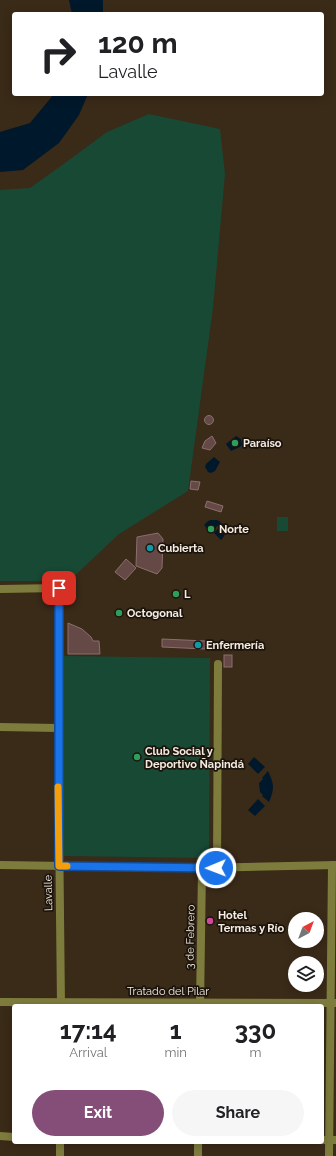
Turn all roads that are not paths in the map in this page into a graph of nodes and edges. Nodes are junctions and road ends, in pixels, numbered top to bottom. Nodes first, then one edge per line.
1 (0, 589) edge
2 (218, 664) dead end
3 (0, 727) edge
4 (58, 728) junction
5 (0, 865) edge
6 (334, 865) edge
7 (59, 866) junction
8 (202, 868) junction
9 (216, 868) junction
10 (0, 1002) edge
11 (333, 1003) edge
12 (61, 1004) edge
13 (200, 1004) edge
14 (0, 1136) edge
15 (12, 1137) edge
16 (329, 1140) edge
17 (60, 1144) edge
18 (198, 1144) edge
19 (60, 1156) edge
20 (198, 1156) edge
21 (329, 1156) edge

1 - 4 street, Lavalle
2 - 9 street
3 - 4 street
4 - 7 street, Lavalle
5 - 7 street
6 - 9 street
6 - 11 street
7 - 8 street
7 - 12 street, Lavalle
8 - 9 street
8 - 13 street, 3 de Febrero
10 - 12 street, Tratado del Pilar
11 - 13 street, Tratado del Pilar
11 - 16 street
12 - 13 street, Tratado del Pilar
14 - 15 street
16 - 21 street
17 - 19 street
18 - 20 street

